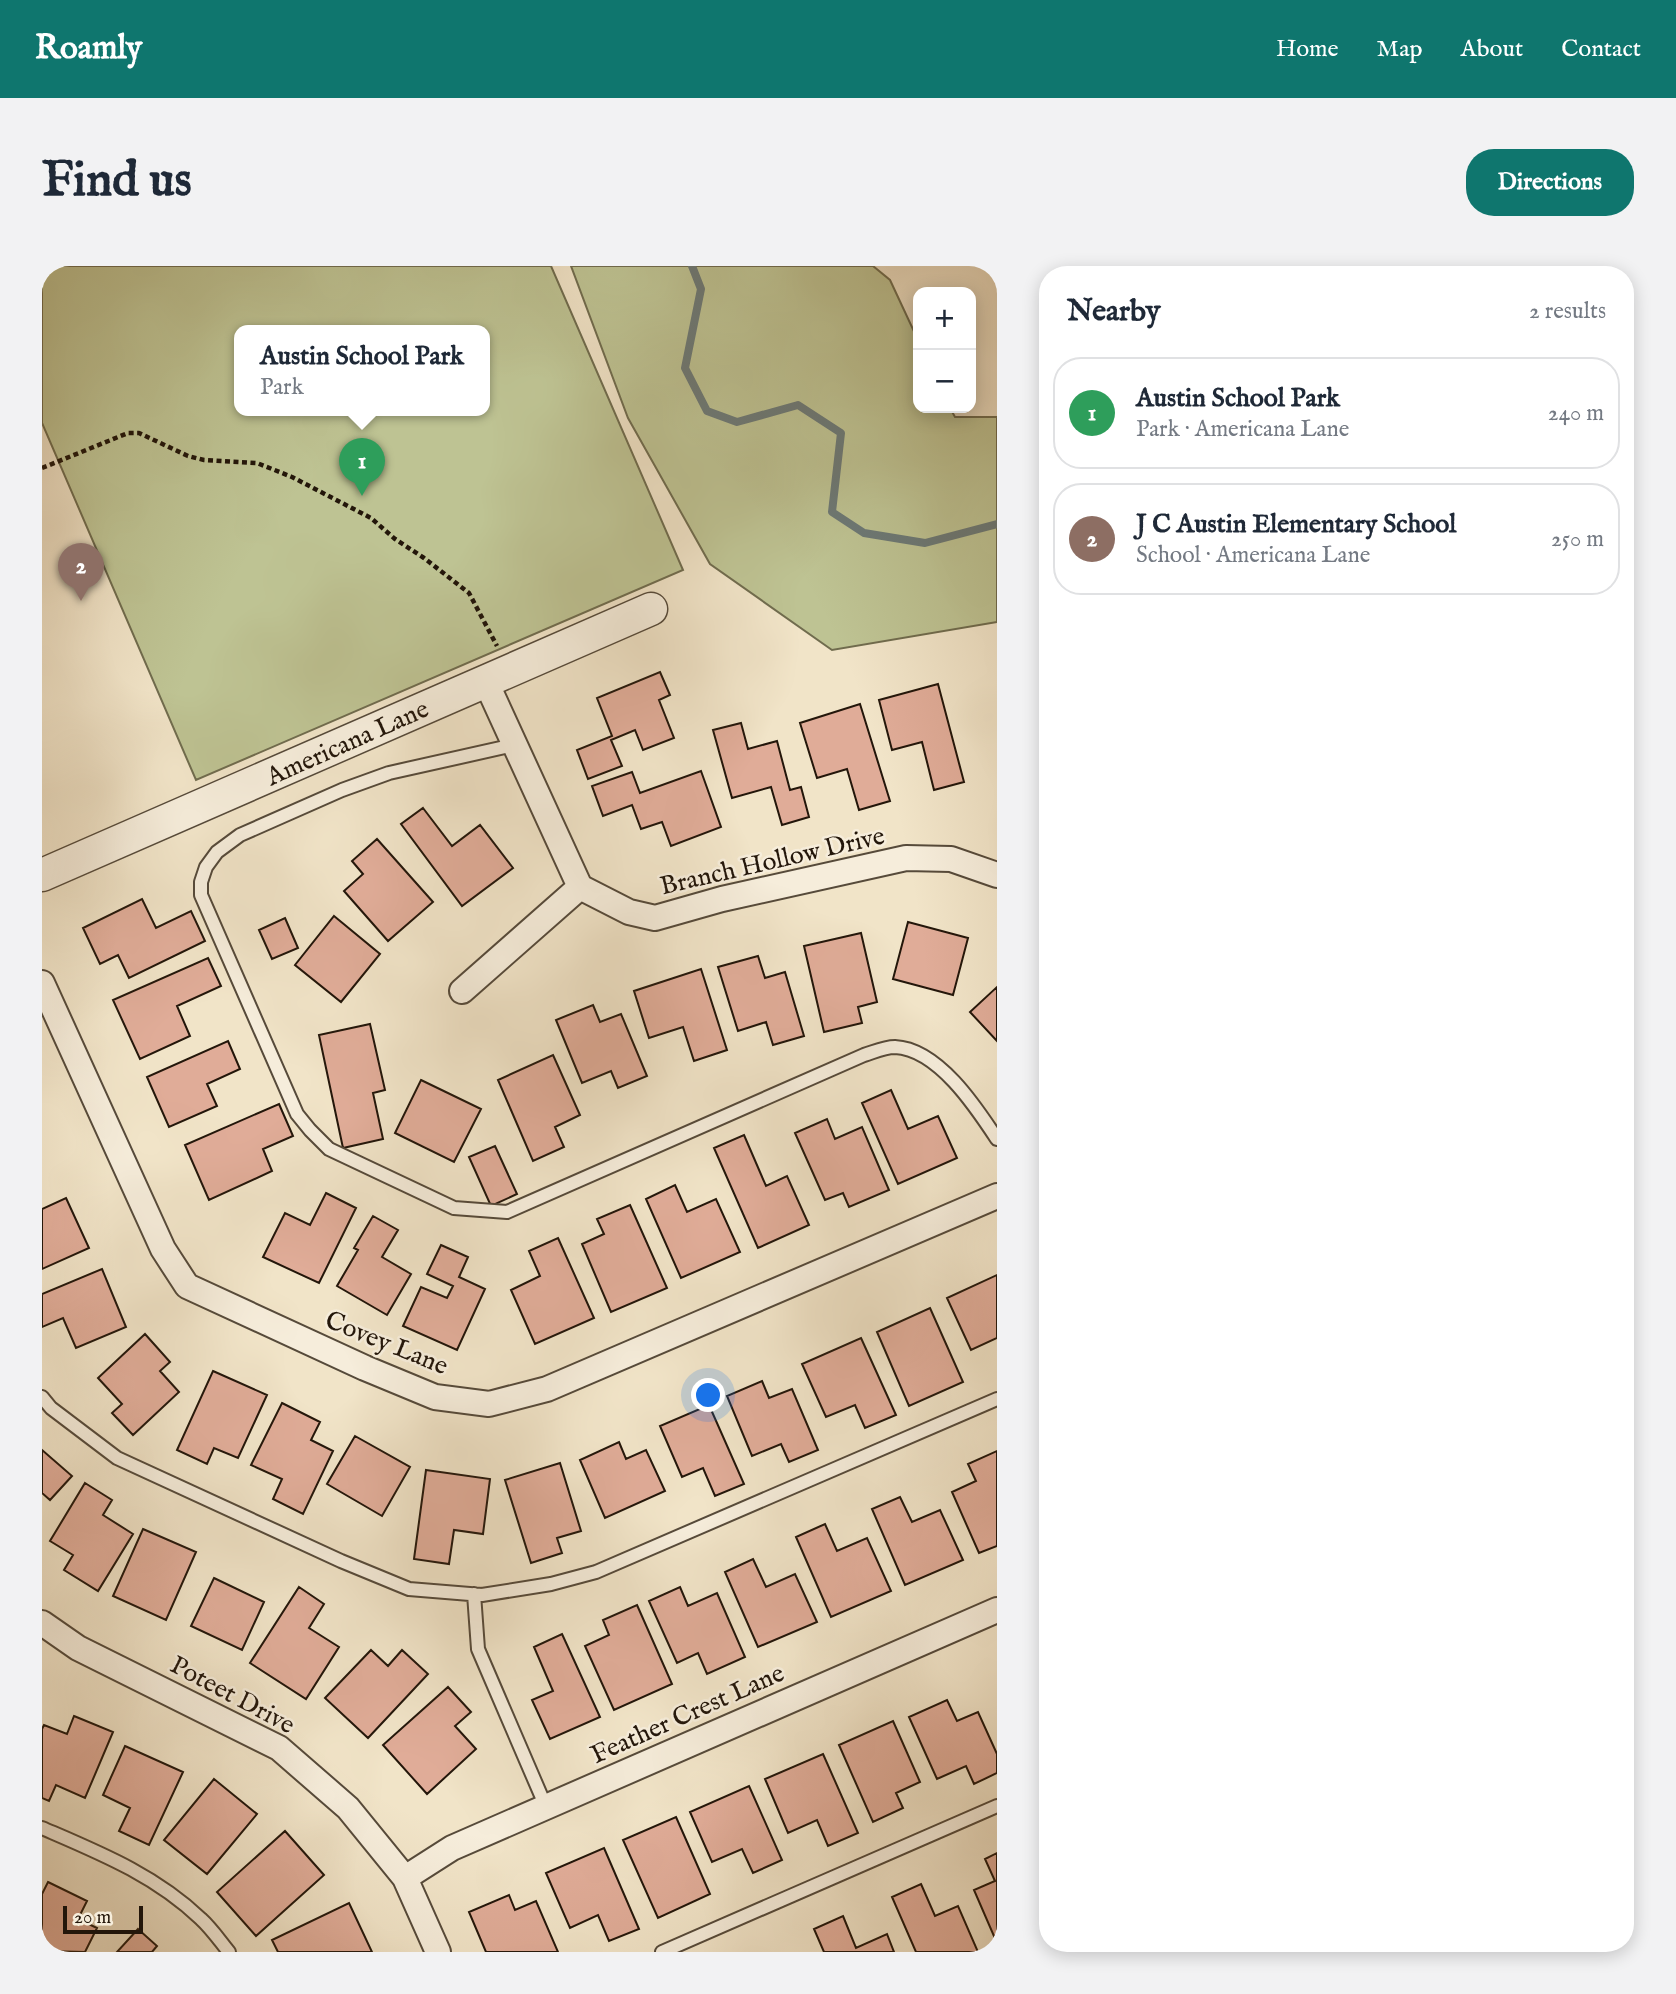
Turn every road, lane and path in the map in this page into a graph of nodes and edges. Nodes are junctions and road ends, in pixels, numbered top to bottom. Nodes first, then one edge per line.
1 (42, 468) edge
2 (651, 609) dead end
3 (497, 677) junction
4 (514, 745) junction
5 (42, 875) edge
6 (997, 875) edge
7 (580, 887) junction
8 (42, 983) edge
9 (462, 991) dead end
10 (997, 1139) edge
11 (997, 1196) edge
12 (42, 1397) edge
13 (997, 1399) edge
14 (474, 1594) junction
15 (997, 1610) edge
16 (42, 1623) edge
17 (997, 1806) edge
18 (546, 1807) junction
19 (42, 1828) edge
20 (405, 1878) junction
21 (229, 1952) edge
22 (438, 1952) edge
23 (662, 1952) edge

1 - 3 path
2 - 3 street, Americana Lane
3 - 4 street
3 - 5 street, Americana Lane
4 - 7 street
4 - 10 lane
6 - 7 street, Branch Hollow Drive
7 - 9 street
8 - 11 street, Covey Lane
12 - 14 lane
13 - 14 lane
14 - 18 lane
15 - 18 street, Feather Crest Lane
16 - 20 street, Poteet Drive
17 - 23 lane
18 - 20 street, Feather Crest Lane
19 - 21 lane
20 - 22 street, Poteet Drive

